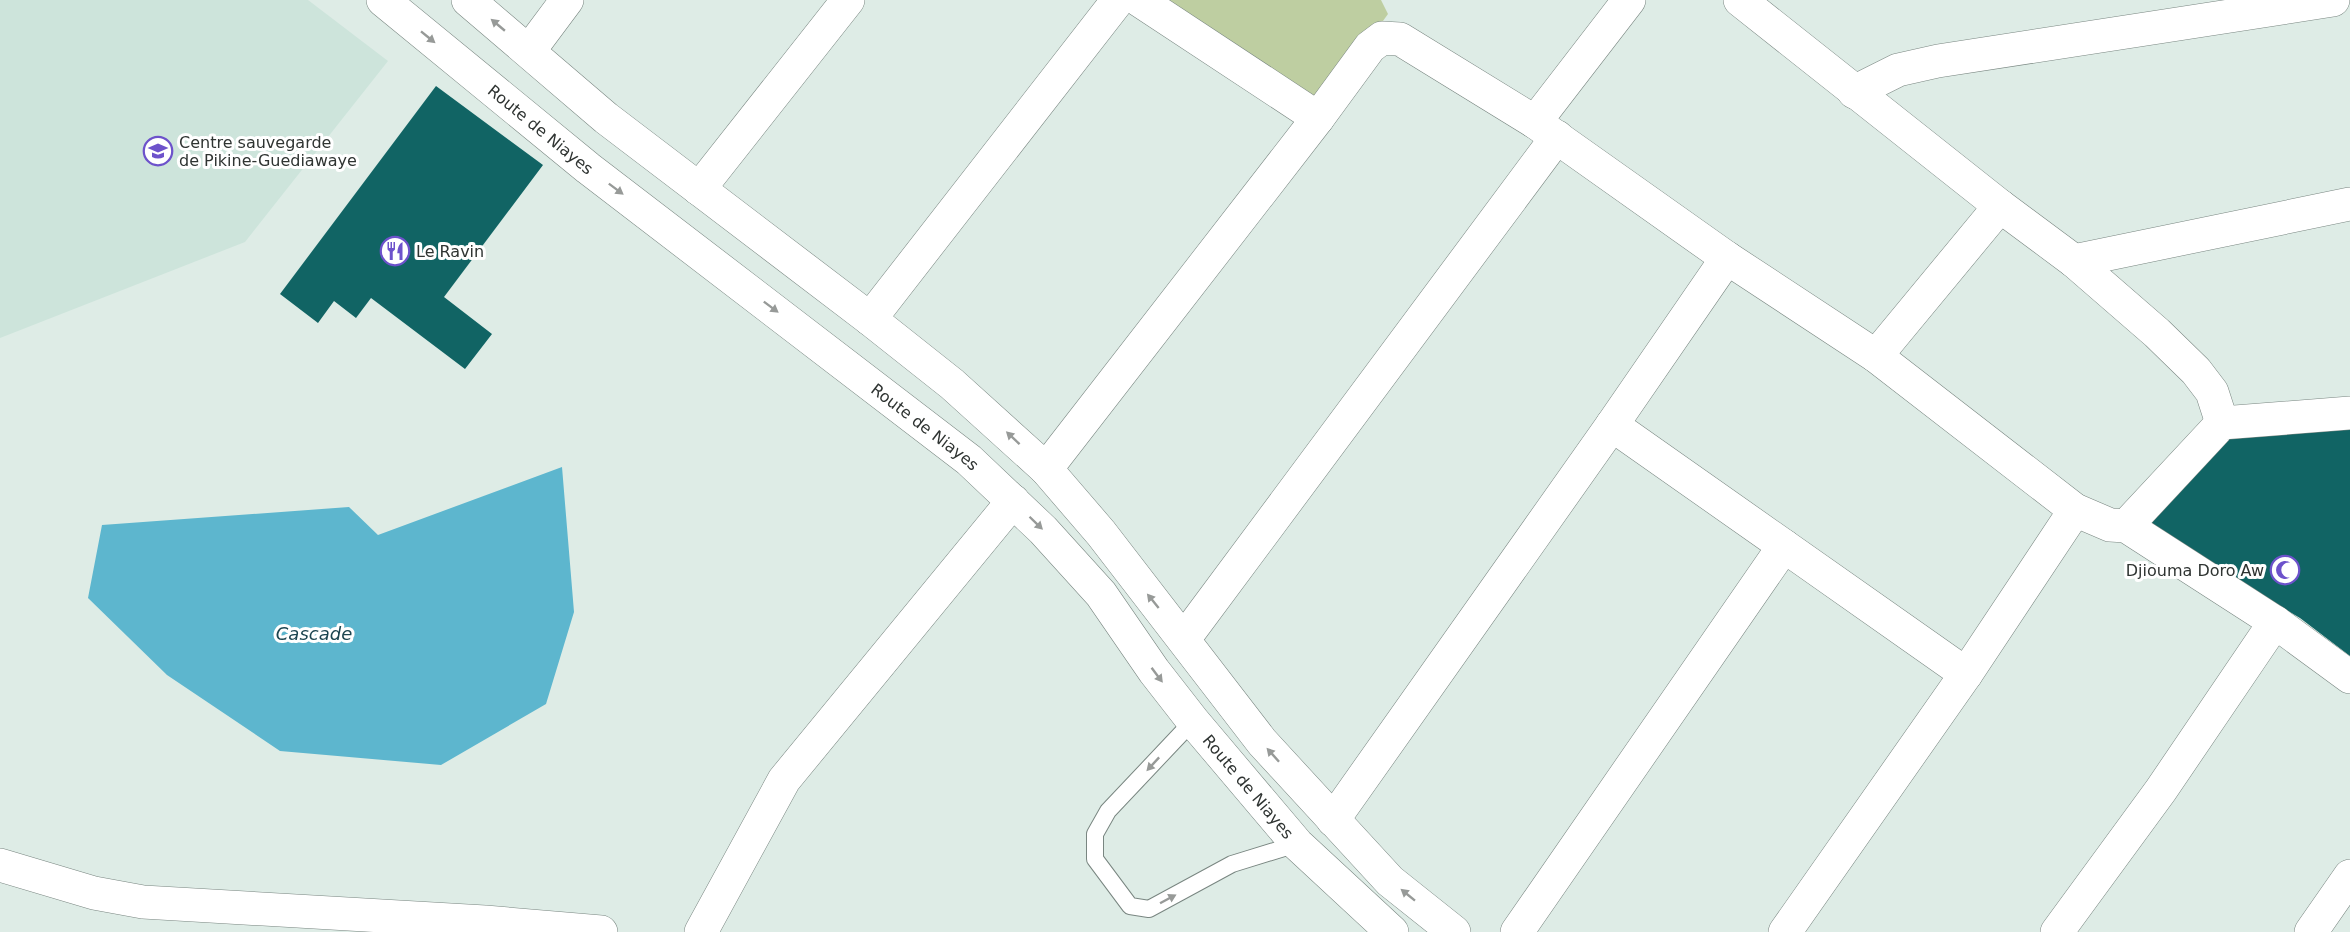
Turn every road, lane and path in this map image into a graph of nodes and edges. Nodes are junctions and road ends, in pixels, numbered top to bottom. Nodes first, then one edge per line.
1 (383, 0) edge
2 (468, 0) edge
3 (567, 0) edge
4 (848, 0) edge
5 (1118, 0) edge
6 (1139, 0) edge
7 (1629, 0) edge
8 (1740, 0) edge
9 (2333, 0) edge
10 (529, 51) junction
11 (1854, 92) junction
12 (1318, 118) junction
13 (1546, 129) junction
14 (699, 189) junction
15 (2350, 204) edge
16 (2000, 206) junction
17 (1727, 258) junction
18 (2074, 261) junction
19 (870, 318) junction
20 (1876, 356) junction
21 (2350, 413) edge
22 (2223, 423) junction
23 (1612, 425) junction
24 (1046, 469) junction
25 (1013, 501) junction
26 (2075, 510) junction
27 (2126, 526) junction
28 (1784, 546) junction
29 (2275, 622) junction
30 (1184, 639) junction
31 (1966, 674) junction
32 (2350, 677) edge
33 (1193, 721) junction
34 (1333, 820) junction
35 (1296, 844) junction
36 (0, 865) edge
37 (2350, 876) edge
38 (601, 932) edge
39 (701, 932) edge
40 (1392, 932) edge
41 (1454, 932) edge
42 (1517, 932) edge
43 (1785, 932) edge
44 (2057, 932) edge
45 (2311, 932) edge

1 -> 25 street, Route de Niayes
10 -> 2 street
3 - 10 street
4 - 14 street
5 - 19 street
6 - 12 street
7 - 13 street
8 - 11 street
9 - 11 street
10 - 14 street
11 - 16 street
12 - 13 street
12 - 24 street
13 - 17 street
13 - 30 street
14 - 19 street
15 - 18 street
16 - 18 street
16 - 20 street
17 - 20 street
17 - 23 street
18 - 22 street
24 -> 19 street
20 - 26 street
21 - 22 street
22 - 27 street
23 - 28 street
23 - 34 street
30 -> 24 street
25 -> 33 street, Route de Niayes
25 - 39 street
26 - 27 street
26 - 31 street
27 - 29 street
28 - 31 street
28 - 42 street
29 - 32 street
29 - 44 street
34 -> 30 street
31 - 43 street
33 - 35 street, Route de Niayes
33 -> 35 lane
41 -> 34 street
35 - 40 street, Route de Niayes
36 - 38 street
37 - 45 street

